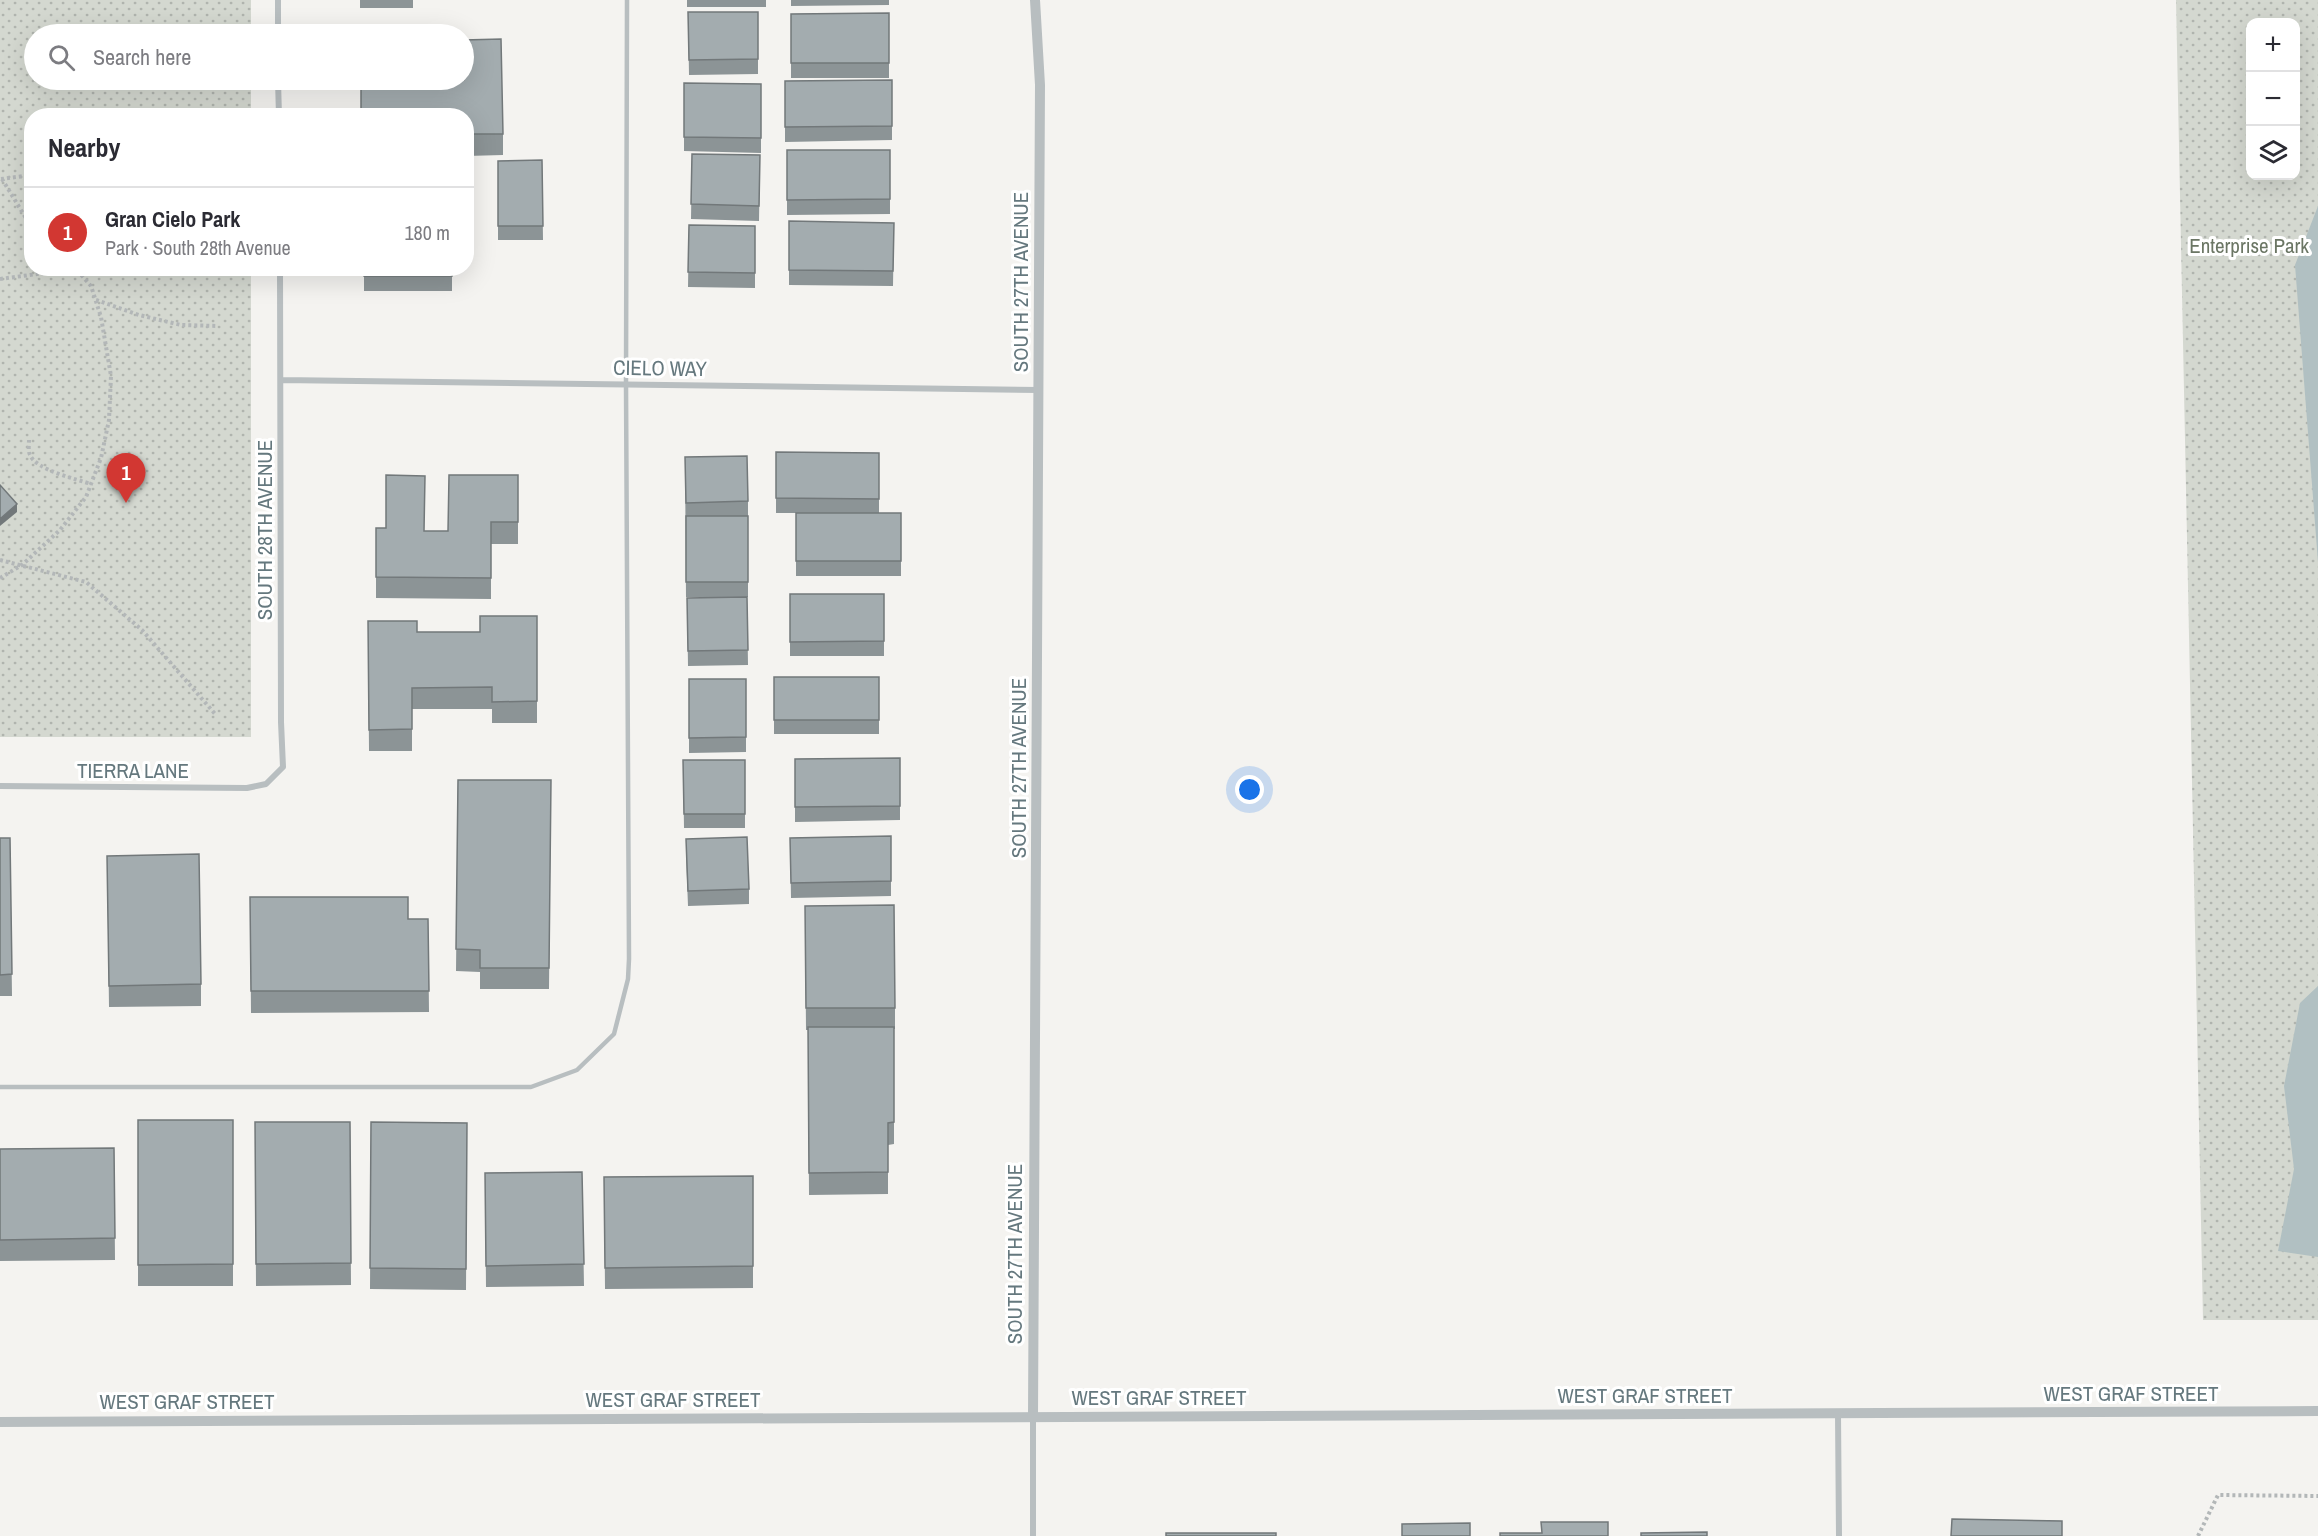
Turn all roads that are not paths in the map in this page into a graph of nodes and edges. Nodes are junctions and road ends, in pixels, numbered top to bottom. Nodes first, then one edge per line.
1 (278, 0) edge
2 (627, 0) edge
3 (1035, 0) edge
4 (278, 24) edge
5 (278, 90) edge
6 (279, 108) edge
7 (280, 276) edge
8 (281, 380) junction
9 (626, 384) junction
10 (1040, 390) junction
11 (266, 784) joint
12 (0, 786) edge
13 (0, 1086) edge
14 (2318, 1411) edge
15 (1838, 1414) junction
16 (1033, 1417) junction
17 (0, 1422) edge
18 (1033, 1536) edge
19 (1839, 1536) edge

1 - 4 street
2 - 9 lane
3 - 10 street, SOUTH 27TH AVENUE
5 - 6 street
7 - 8 street, SOUTH 28TH AVENUE
8 - 9 street, CIELO WAY
8 - 11 street, SOUTH 28TH AVENUE
9 - 10 street, CIELO WAY
9 - 13 lane
10 - 16 street, SOUTH 27TH AVENUE
11 - 12 street, TIERRA LANE
14 - 15 street, WEST GRAF STREET
15 - 16 street, WEST GRAF STREET
15 - 19 street
16 - 17 street, WEST GRAF STREET
16 - 18 street, SOUTH 27TH AVENUE

